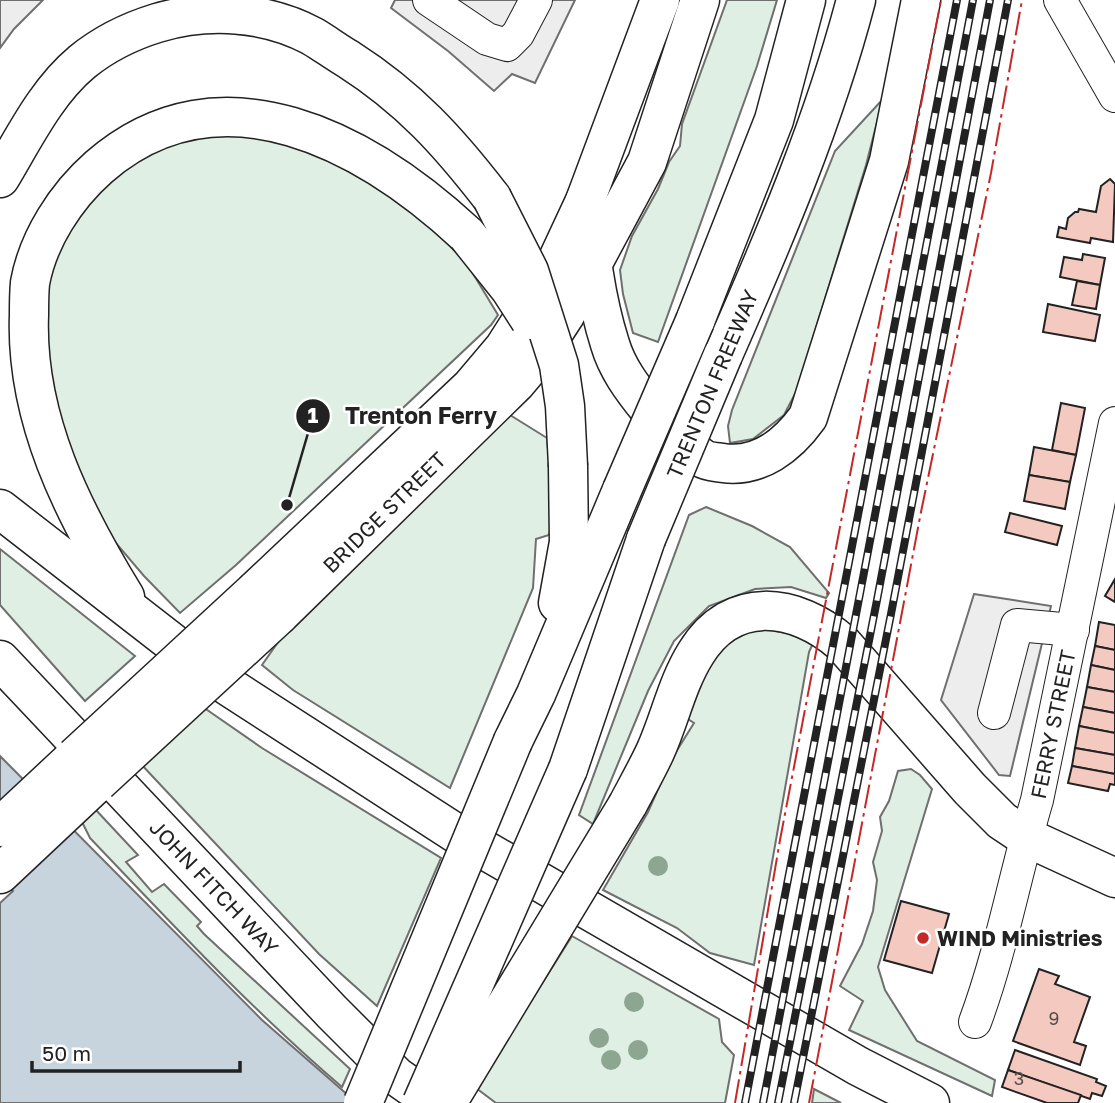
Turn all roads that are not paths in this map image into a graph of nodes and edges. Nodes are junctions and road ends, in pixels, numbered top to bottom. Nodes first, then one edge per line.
1 (429, 0) edge
2 (536, 0) edge
3 (660, 0) edge
4 (701, 0) edge
5 (1060, 0) edge
6 (804, 8) edge
7 (853, 12) edge
8 (917, 17) edge
9 (1115, 96) edge
10 (0, 178) edge
11 (585, 201) junction
12 (592, 264) junction
13 (559, 365) junction
14 (1115, 423) edge
15 (0, 509) edge
16 (268, 603) junction
17 (138, 617) junction
18 (1073, 630) junction
19 (0, 660) edge
20 (536, 694) junction
21 (994, 713) dead end
22 (0, 827) edge
23 (1026, 837) junction
24 (0, 874) edge
25 (1115, 878) edge
26 (975, 1022) dead end
27 (363, 1103) edge
28 (422, 1103) edge
29 (435, 1103) edge
30 (447, 1103) edge
31 (930, 1103) edge

1 - 2 street
3 - 11 main road, BRIDGE STREET
4 - 12 main road, BRIDGE STREET
5 - 9 street
6 - 20 main road, TRENTON FREEWAY, bridge
7 - 28 main road, TRENTON FREEWAY, bridge
8 - 12 main road
10 - 13 main road, bridge
11 - 12 main road
11 - 16 main road, BRIDGE STREET
12 - 16 main road, BRIDGE STREET
13 - 17 main road, bridge
13 - 20 main road, bridge
14 - 18 street, FERRY STREET
15 - 17 main road
16 - 22 main road, BRIDGE STREET, bridge
16 - 24 main road, BRIDGE STREET, bridge
17 - 31 main road
18 - 21 street
18 - 23 street, FERRY STREET
19 - 29 main road, JOHN FITCH WAY
20 - 27 main road, TRENTON FREEWAY, bridge
23 - 25 main road
23 - 26 street, FERRY STREET
23 - 30 main road, bridge

